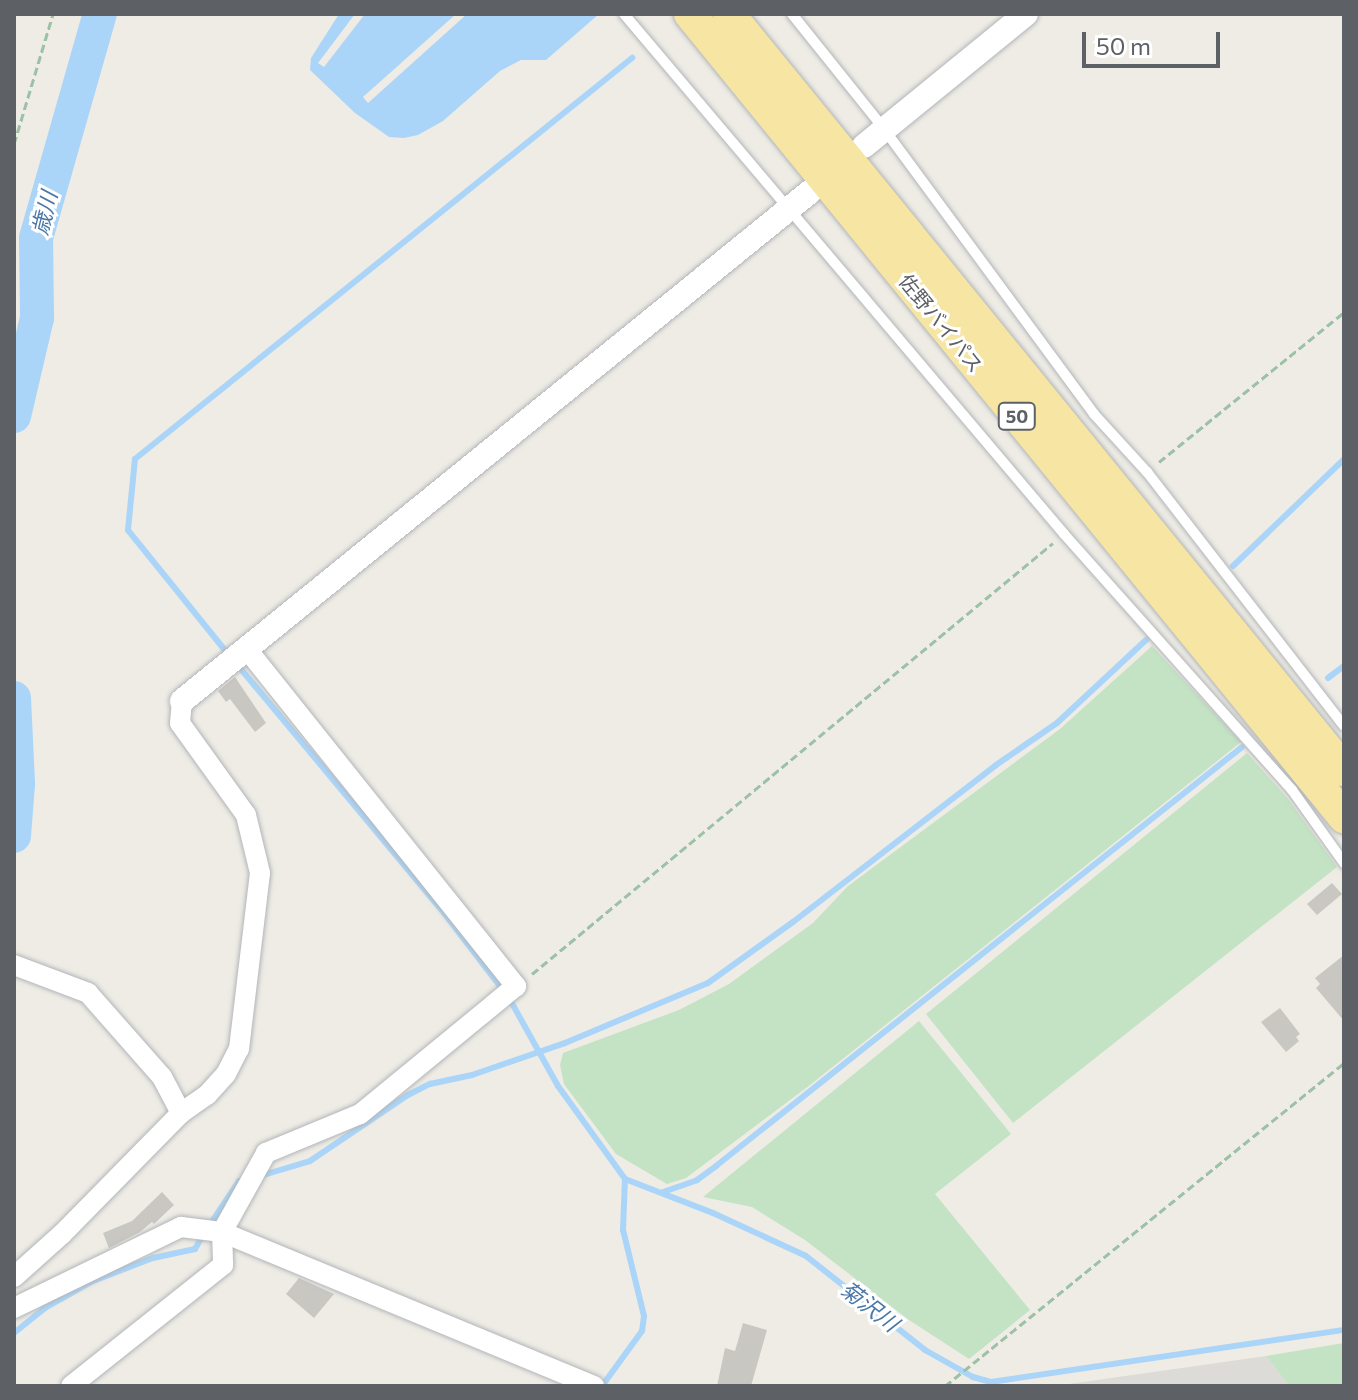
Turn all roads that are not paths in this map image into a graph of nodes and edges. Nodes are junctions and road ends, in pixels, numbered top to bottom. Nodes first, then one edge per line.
1 (624, 14) edge
2 (690, 14) edge
3 (729, 14) edge
4 (792, 14) edge
5 (1026, 14) edge
6 (884, 129) junction
7 (864, 146) dead end
8 (811, 191) dead end
9 (788, 210) junction
10 (246, 648) junction
11 (182, 701) joint
12 (1344, 726) edge
13 (1344, 770) edge
14 (1344, 817) edge
15 (1344, 863) edge
16 (14, 965) edge
17 (181, 1113) junction
18 (212, 1231) junction
19 (14, 1277) edge
20 (14, 1308) edge
21 (591, 1385) edge
22 (71, 1386) edge

1 - 9 lane
2 - 14 highway, 佐野バイパス / 50
3 - 13 highway, 佐野バイパス / 50
4 - 6 lane
5 - 6 street
6 - 7 street
6 - 12 lane
8 - 9 street
9 - 10 street
9 - 15 lane
10 - 11 street
10 - 18 street
11 - 17 street
16 - 17 street
17 - 19 street
18 - 20 street
18 - 21 street
18 - 22 street

